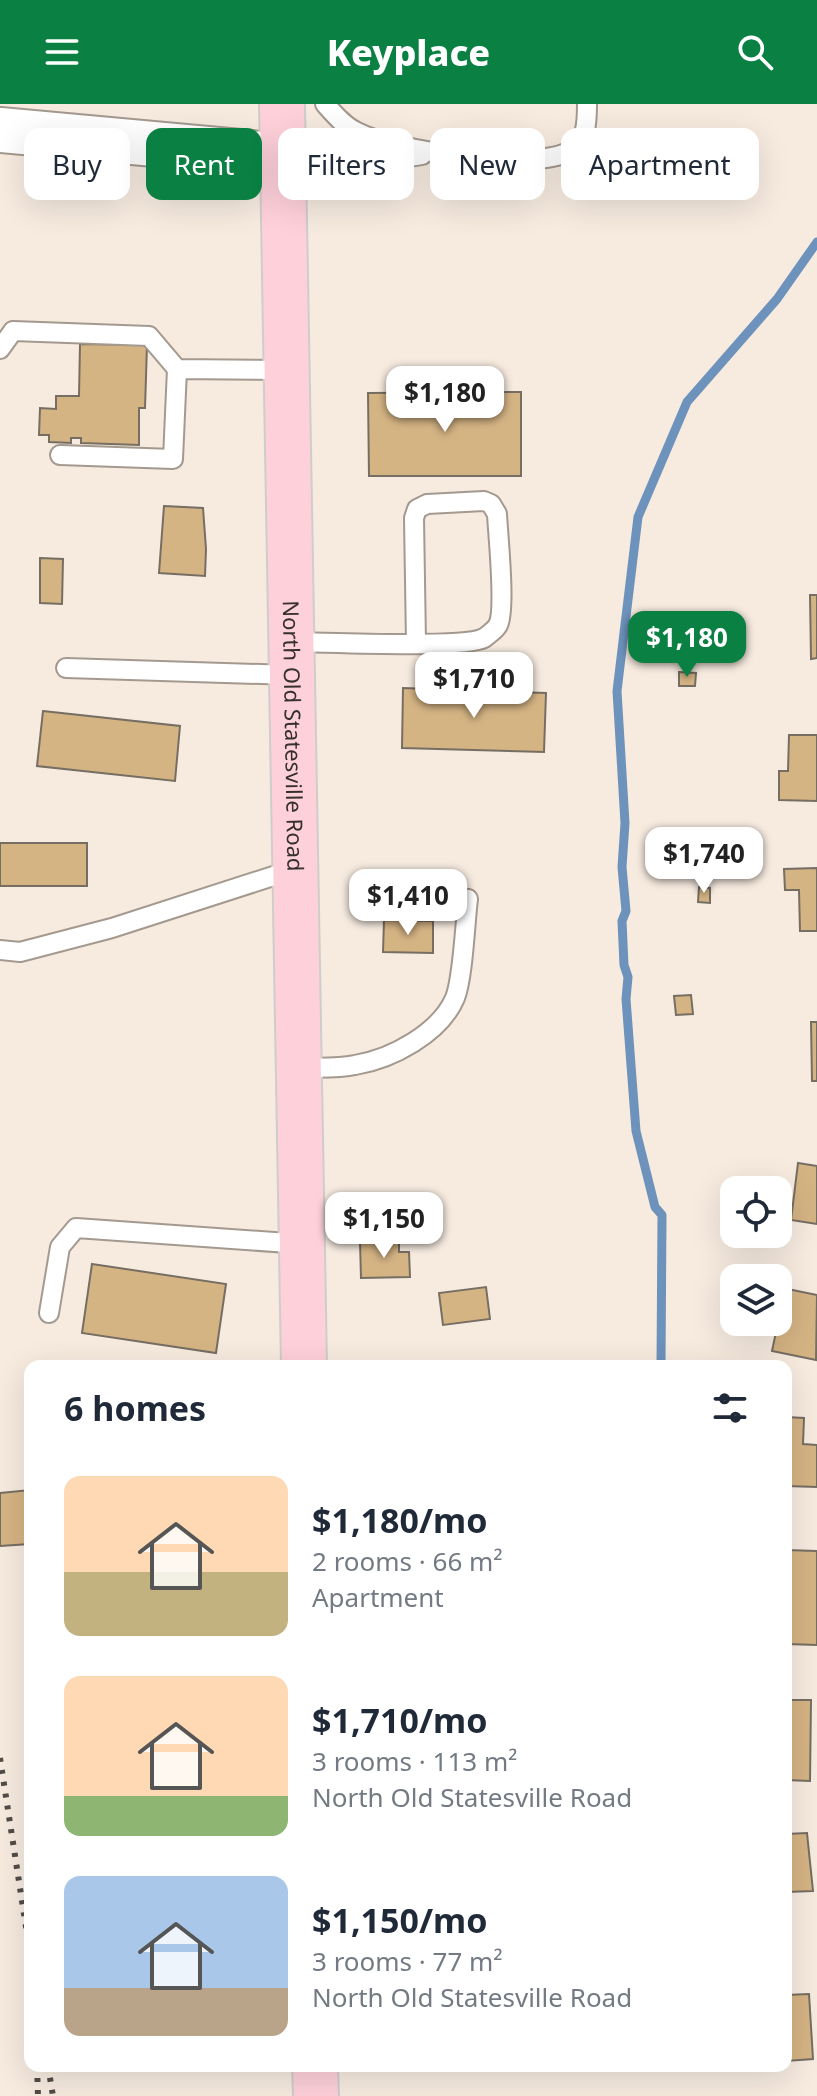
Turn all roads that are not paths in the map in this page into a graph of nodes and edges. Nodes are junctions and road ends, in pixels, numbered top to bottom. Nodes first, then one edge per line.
1 (282, 104) edge
2 (325, 104) edge
3 (587, 104) edge
4 (283, 128) edge
5 (0, 130) edge
6 (429, 154) junction
7 (278, 155) edge
8 (414, 156) edge
9 (285, 200) edge
10 (0, 349) edge
11 (177, 369) junction
12 (287, 370) junction
13 (60, 455) dead end
14 (416, 643) junction
15 (291, 658) junction
16 (66, 668) dead end
17 (295, 869) junction
18 (468, 899) dead end
19 (0, 950) edge
20 (299, 1068) junction
21 (302, 1244) junction
22 (49, 1313) dead end
23 (304, 1360) edge
24 (315, 2072) edge
25 (316, 2096) edge

1 - 4 main road, North Old Statesville Road
2 - 6 lane
3 - 6 lane
5 - 7 main road
6 - 8 lane
9 - 12 main road, North Old Statesville Road
10 - 11 lane
11 - 12 lane
11 - 13 lane
12 - 15 main road, North Old Statesville Road
14 - 14 lane
14 - 15 lane
15 - 16 lane
15 - 17 main road, North Old Statesville Road
17 - 19 lane
17 - 20 main road, North Old Statesville Road
18 - 20 lane
20 - 21 main road, North Old Statesville Road
21 - 22 lane
21 - 23 main road, North Old Statesville Road
24 - 25 main road

